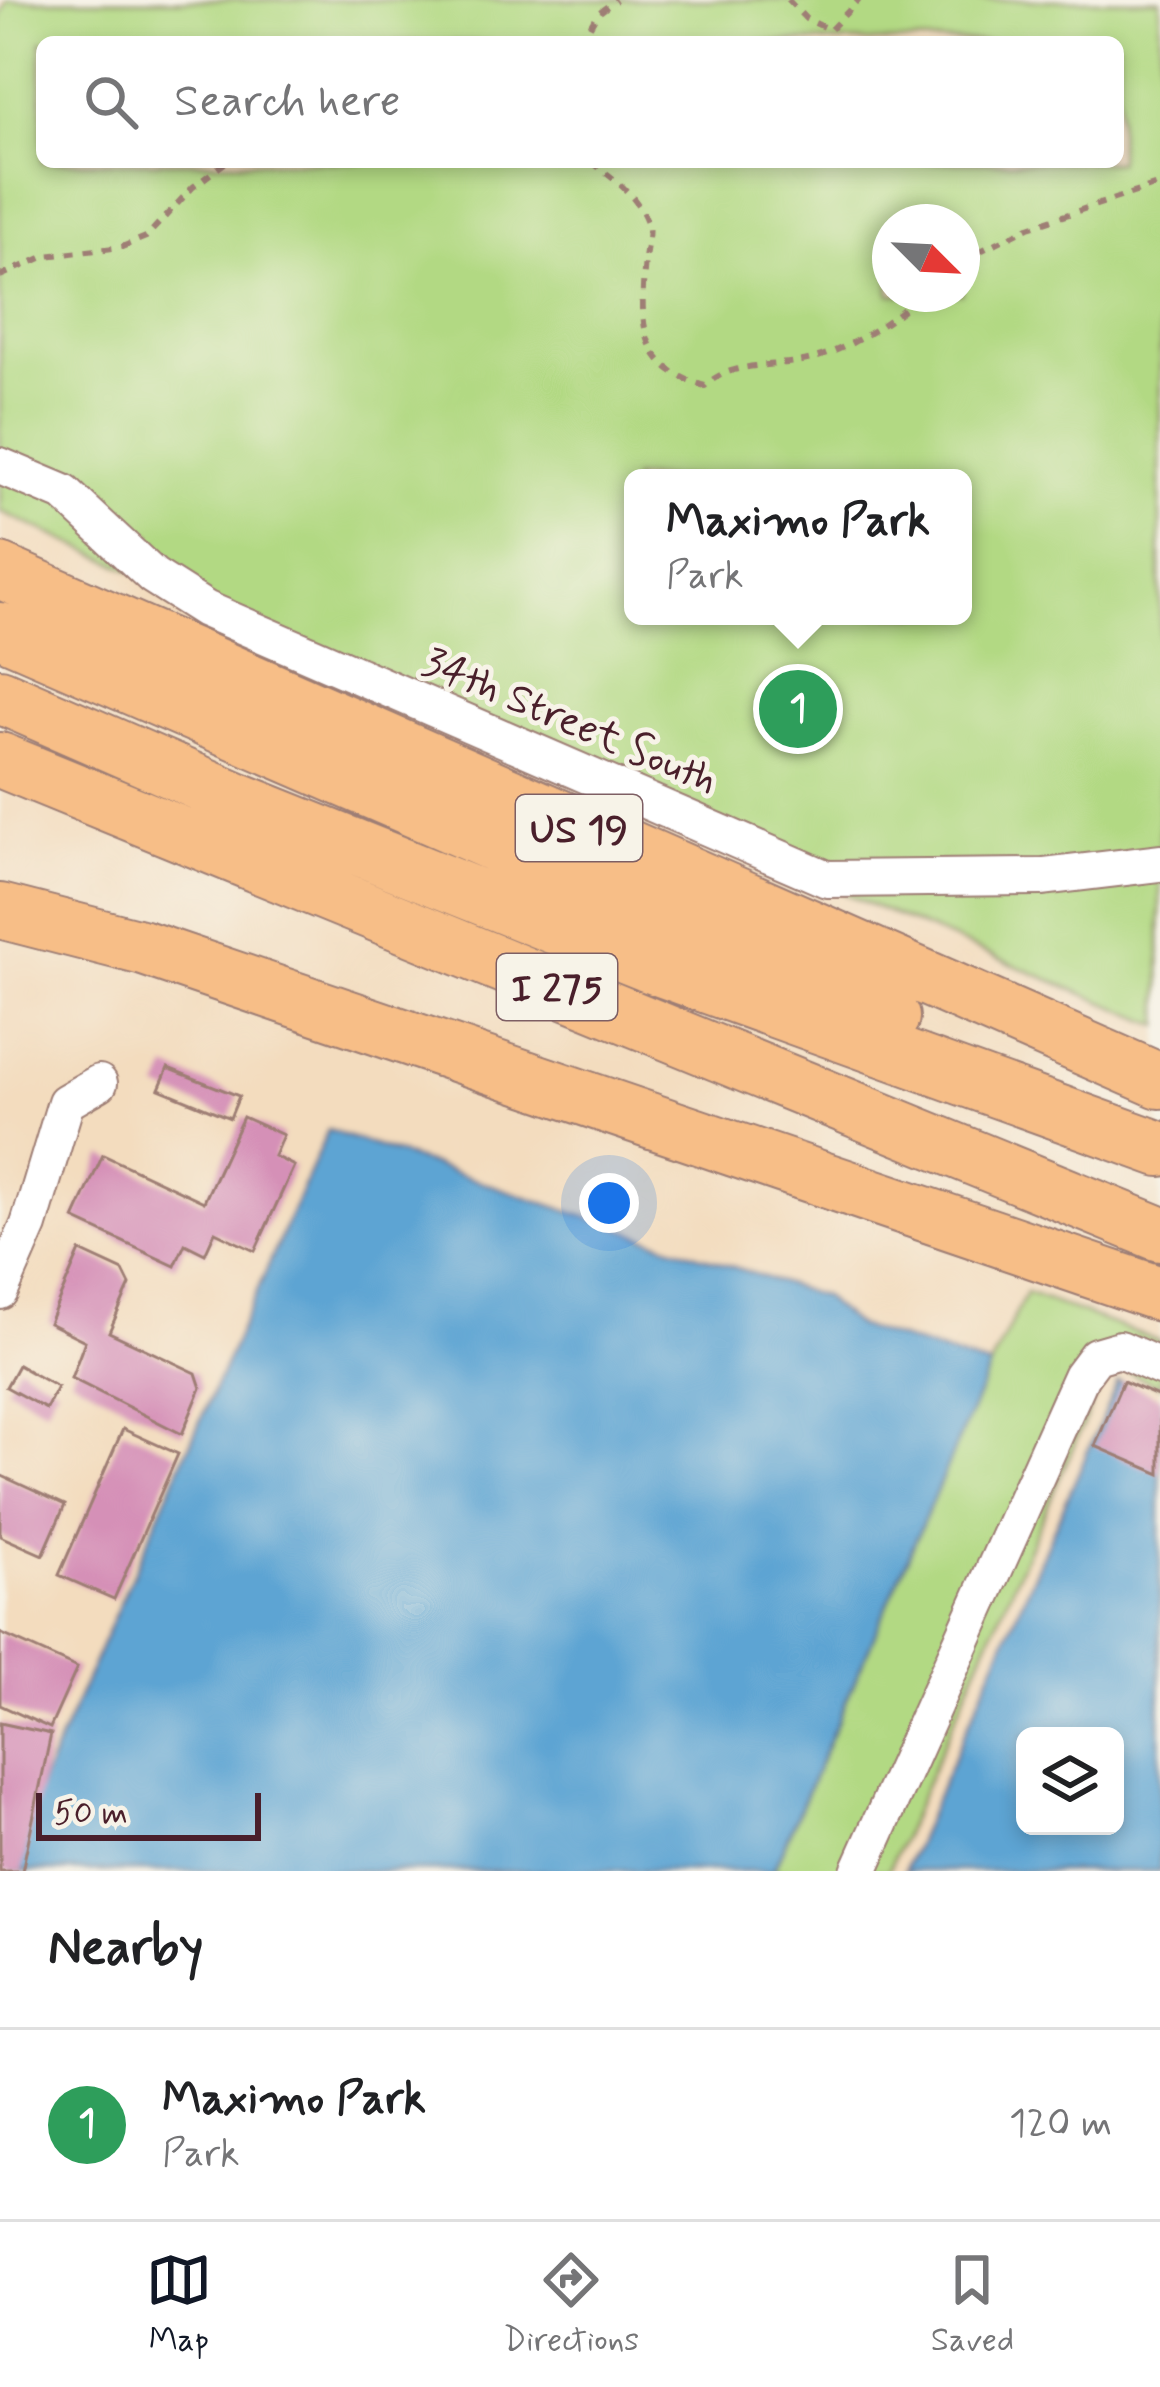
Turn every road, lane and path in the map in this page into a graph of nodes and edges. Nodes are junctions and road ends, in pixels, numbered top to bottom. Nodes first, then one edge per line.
1 (616, 0) edge
2 (788, 0) edge
3 (859, 0) edge
4 (584, 36) edge
5 (218, 168) edge
6 (601, 168) edge
7 (1160, 184) edge
8 (980, 251) edge
9 (0, 276) edge
10 (898, 312) edge
11 (0, 466) edge
12 (0, 571) edge
13 (0, 630) edge
14 (0, 696) edge
15 (0, 760) edge
16 (1160, 862) edge
17 (0, 887) edge
18 (0, 911) edge
19 (144, 948) junction
20 (99, 1082) dead end
21 (1160, 1082) edge
22 (1025, 1100) junction
23 (1160, 1148) edge
24 (1160, 1234) edge
25 (0, 1291) edge
26 (1160, 1294) edge
27 (1160, 1366) edge
28 (859, 1871) edge

1 - 4 path
2 - 3 path
5 - 9 path
6 - 10 path
7 - 8 path
11 - 16 street, 34th Street South
12 - 21 highway, US 19
13 - 22 highway
14 - 22 highway, I 275
15 - 24 highway, I 275
17 - 19 highway
18 - 19 highway
19 - 26 highway
20 - 25 street
22 - 23 highway, I 275
27 - 28 street

